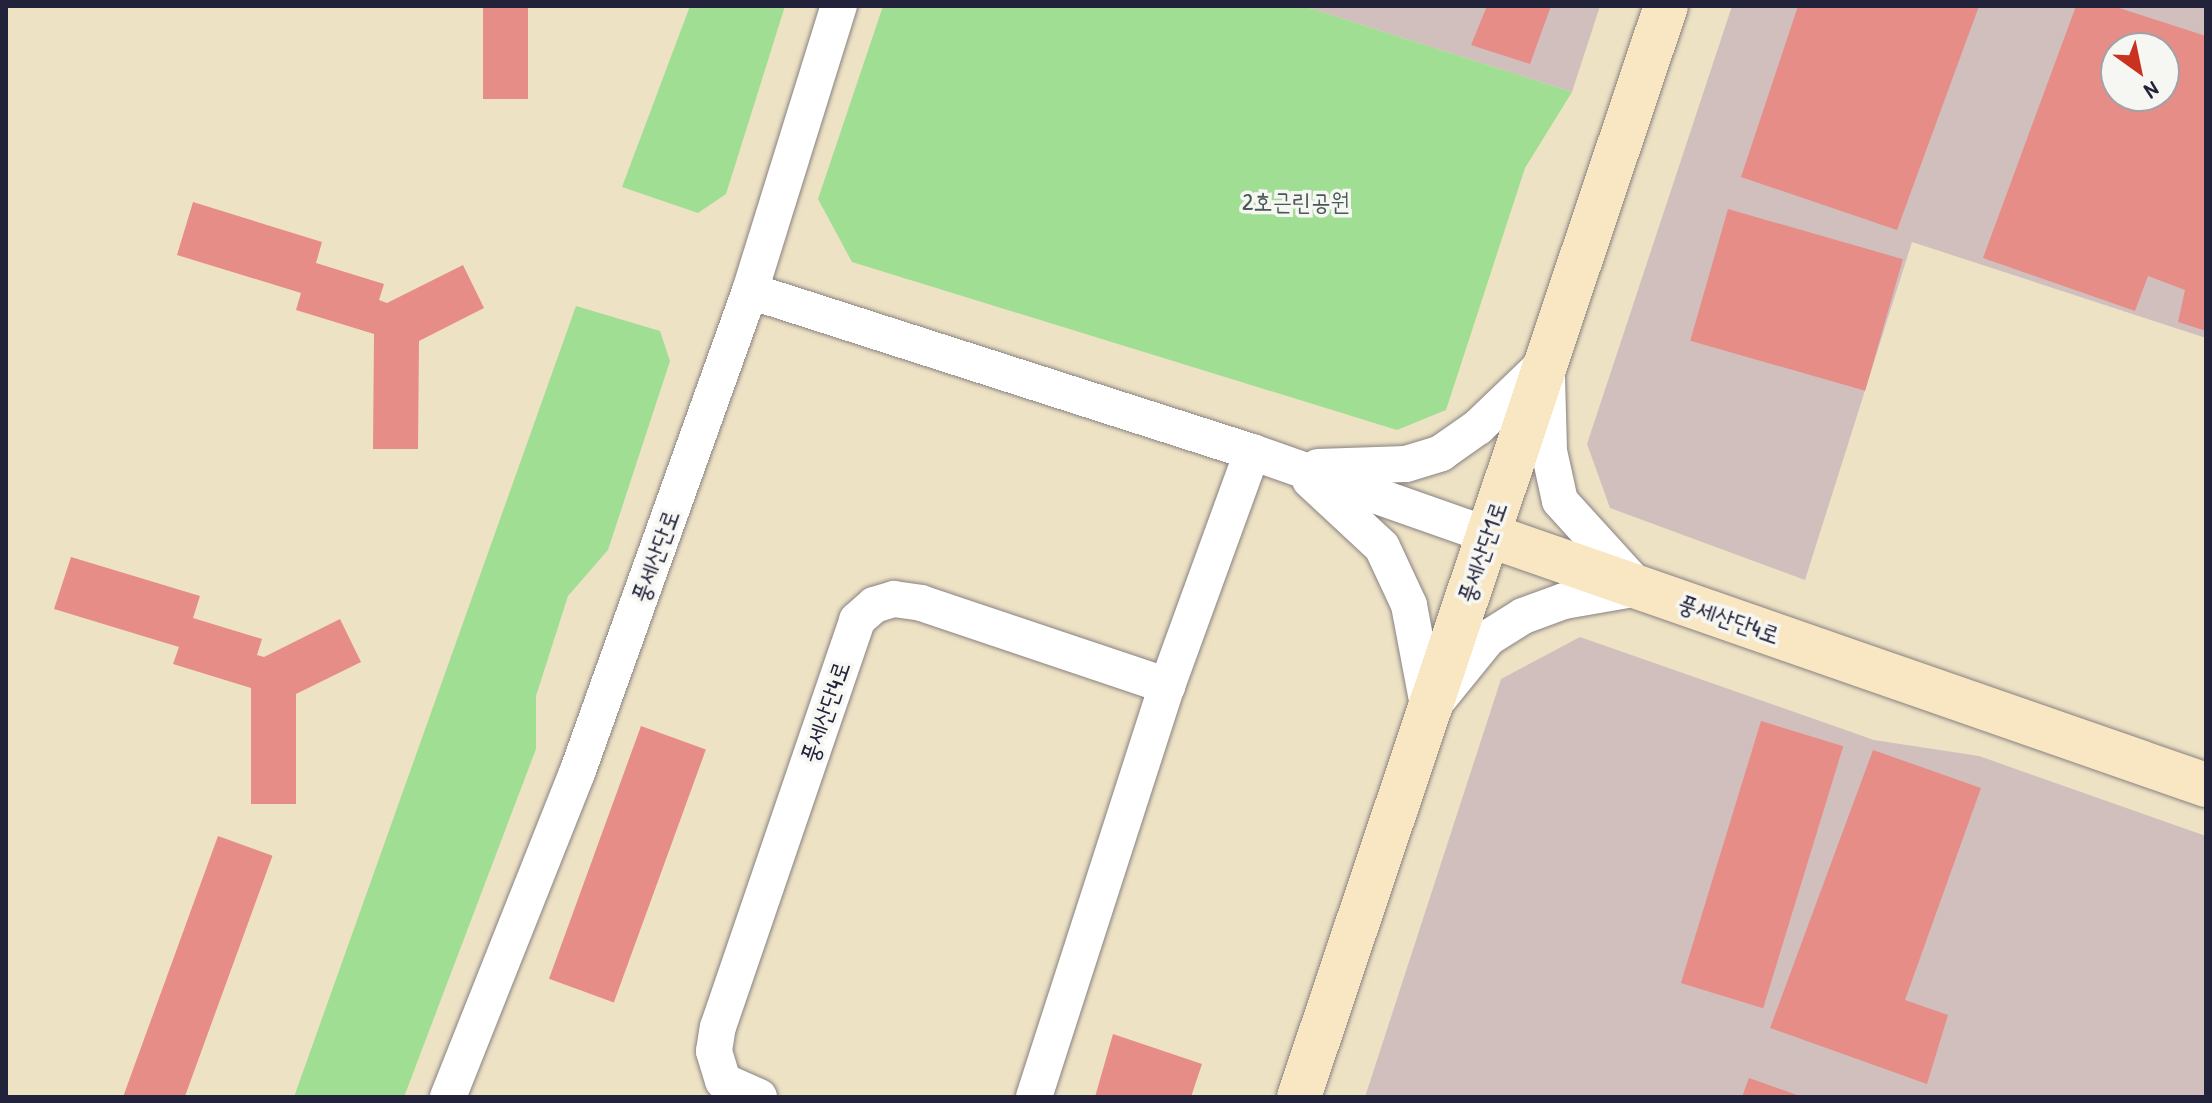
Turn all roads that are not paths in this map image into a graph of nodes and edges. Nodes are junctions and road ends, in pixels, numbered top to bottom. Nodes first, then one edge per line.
1 (839, 6) edge
2 (1666, 6) edge
3 (750, 291) junction
4 (1546, 362) junction
5 (1252, 452) junction
6 (1297, 468) junction
7 (1488, 535) junction
8 (1639, 588) junction
9 (1167, 686) junction
10 (1429, 711) junction
11 (2206, 785) edge
12 (448, 1097) edge
13 (759, 1097) edge
14 (1034, 1097) edge
15 (1299, 1097) edge

1 - 3 street, 풍세산단로
2 - 4 street, 풍세산단1로
3 - 5 street, 풍세산단4로
3 - 12 street, 풍세산단로
4 - 6 street
4 - 7 street, 풍세산단1로
4 - 8 street
5 - 6 street, 풍세산단4로
5 - 9 street
6 - 7 street, 풍세산단4로
6 - 10 street
7 - 8 street, 풍세산단4로
7 - 10 street, 풍세산단1로
8 - 10 street
8 - 11 street, 풍세산단4로
9 - 13 street, 풍세산단4로
9 - 14 street
10 - 15 street, 풍세산단1로

